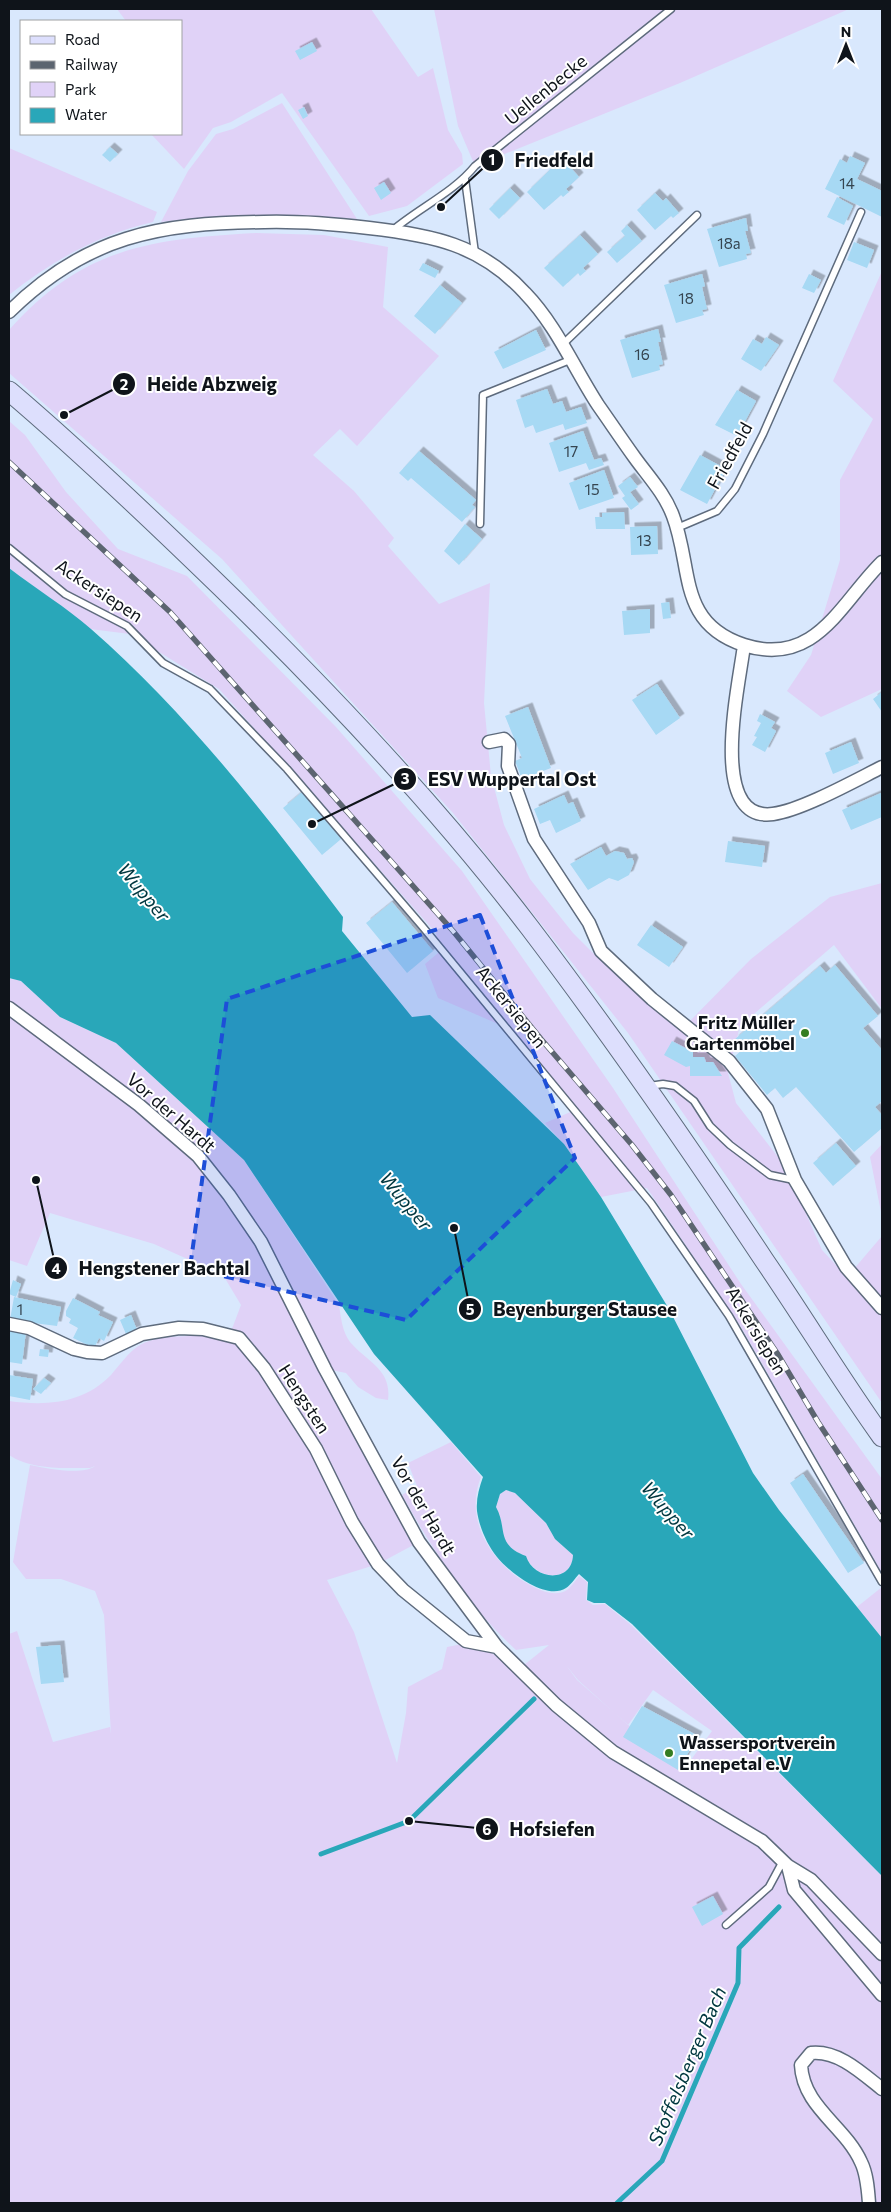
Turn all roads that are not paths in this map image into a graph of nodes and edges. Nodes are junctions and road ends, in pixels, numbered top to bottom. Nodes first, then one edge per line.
1 (671, 9) edge
2 (465, 179) junction
3 (861, 212) dead end
4 (697, 215) dead end
5 (393, 230) junction
6 (475, 253) junction
7 (9, 312) edge
8 (562, 345) junction
9 (570, 360) junction
10 (9, 391) edge
11 (480, 524) dead end
12 (677, 528) junction
13 (9, 548) edge
14 (882, 562) edge
15 (744, 645) junction
16 (488, 742) dead end
17 (882, 767) edge
18 (9, 1008) edge
19 (646, 1087) junction
20 (796, 1180) junction
21 (882, 1308) edge
22 (9, 1324) edge
23 (882, 1437) edge
24 (882, 1582) edge
25 (497, 1647) junction
26 (786, 1863) junction
27 (726, 1925) dead end
28 (882, 1954) edge
29 (882, 1995) edge
30 (882, 2088) edge
31 (869, 2203) edge

1 - 2 lane, Uellenbecke
2 - 5 lane, Uellenbecke
2 - 6 lane
3 - 12 lane, Friedfeld
4 - 8 lane
5 - 6 street
5 - 7 street
6 - 8 street
8 - 9 street
9 - 11 lane
9 - 12 street
10 - 19 main road
12 - 15 street
13 - 24 lane, Ackersiepen
14 - 15 street
15 - 17 street
16 - 20 street
18 - 25 street, Vor der Hardt
19 - 20 lane
19 - 23 main road
20 - 21 street
22 - 25 street, Hengsten
25 - 26 street, Vor der Hardt
26 - 27 lane
26 - 28 street, Vor der Hardt
26 - 29 street
30 - 31 street

